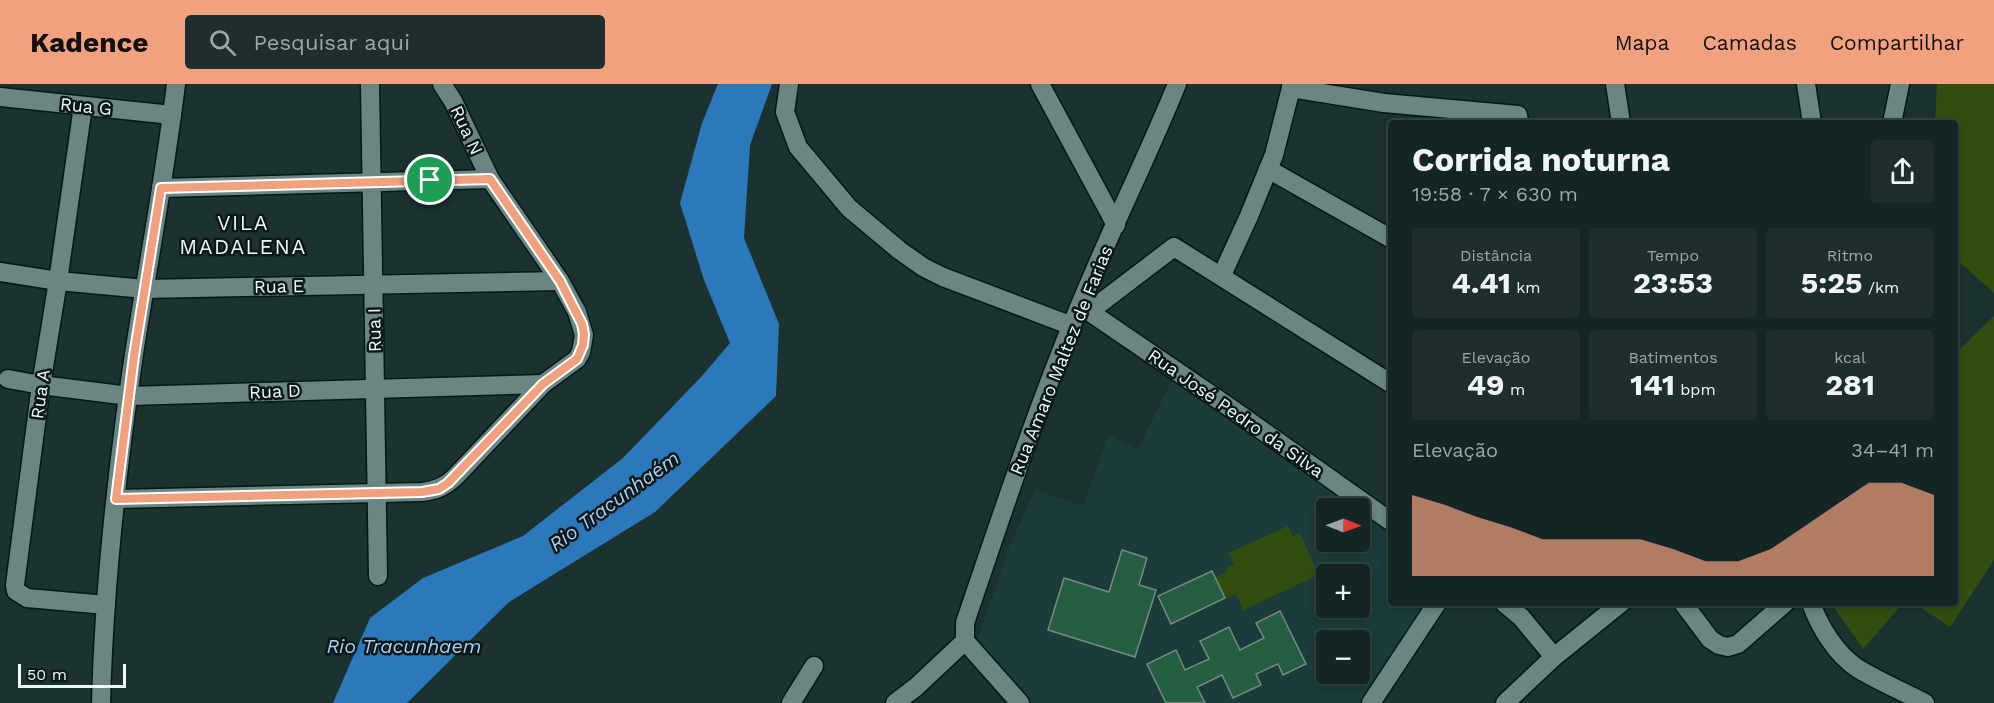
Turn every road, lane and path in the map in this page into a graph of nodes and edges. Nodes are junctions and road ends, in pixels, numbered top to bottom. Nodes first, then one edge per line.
1 (176, 84) edge
2 (370, 84) edge
3 (442, 84) edge
4 (789, 84) edge
5 (1040, 84) edge
6 (1177, 84) edge
7 (1616, 84) edge
8 (1806, 84) edge
9 (1900, 84) edge
10 (1292, 86) edge
11 (0, 97) edge
12 (83, 106) junction
13 (172, 115) junction
14 (1519, 119) edge
15 (1621, 120) edge
16 (1812, 120) edge
17 (1893, 120) edge
18 (1268, 169) junction
19 (490, 179) junction
20 (371, 182) junction
21 (161, 188) junction
22 (1116, 225) junction
23 (1388, 237) edge
24 (0, 272) edge
25 (1222, 275) junction
26 (58, 281) junction
27 (560, 281) junction
28 (373, 284) junction
29 (145, 289) junction
30 (1085, 308) junction
31 (1072, 326) junction
32 (8, 379) dead end
33 (1388, 382) edge
34 (543, 384) junction
35 (41, 385) junction
36 (375, 388) junction
37 (129, 396) junction
38 (376, 493) junction
39 (116, 499) junction
40 (1388, 520) edge
41 (378, 576) dead end
42 (106, 605) junction
43 (1435, 606) edge
44 (1508, 606) edge
45 (1617, 606) edge
46 (1685, 606) edge
47 (1782, 606) edge
48 (1812, 606) edge
49 (965, 641) junction
50 (1554, 657) junction
51 (814, 666) dead end
52 (100, 703) edge
53 (792, 703) edge
54 (895, 703) edge
55 (1020, 703) edge
56 (1371, 703) edge
57 (1505, 703) edge
58 (1925, 703) edge

1 - 13 street
2 - 20 street, Rua I
3 - 19 street, Rua N
4 - 31 street
5 - 22 street
6 - 22 street, Rua Amaro Maltez de Farias
7 - 15 street
8 - 16 street
9 - 17 street
10 - 14 street
10 - 18 street
11 - 12 street, Rua G
12 - 13 street, Rua G
12 - 26 street, Rua A
13 - 21 street
18 - 23 street
18 - 25 street
19 - 20 street
19 - 27 street, Rua N
20 - 21 street
20 - 28 street, Rua I
21 - 29 street
22 - 30 street, Rua Amaro Maltez de Farias
24 - 26 street, Rua E
25 - 30 street
25 - 33 street
26 - 29 street, Rua E
26 - 35 street, Rua A
27 - 28 street, Rua E
27 - 34 street, Rua N
28 - 29 street, Rua E
28 - 36 street, Rua I
29 - 37 street
30 - 31 street, Rua Amaro Maltez de Farias
30 - 40 street, Rua José Pedro da Silva
31 - 49 street, Rua Amaro Maltez de Farias
32 - 35 street, Rua D
34 - 36 street, Rua D
34 - 38 street, Rua N
35 - 37 street, Rua D
35 - 42 street, Rua A
36 - 37 street, Rua D
36 - 38 street, Rua I
37 - 39 street
38 - 39 street, Rua N
38 - 41 street, Rua I
39 - 42 street
42 - 52 street
43 - 56 street
44 - 50 street
45 - 50 street
46 - 47 street
48 - 58 street
49 - 54 street
49 - 55 street
50 - 57 street
51 - 53 street

